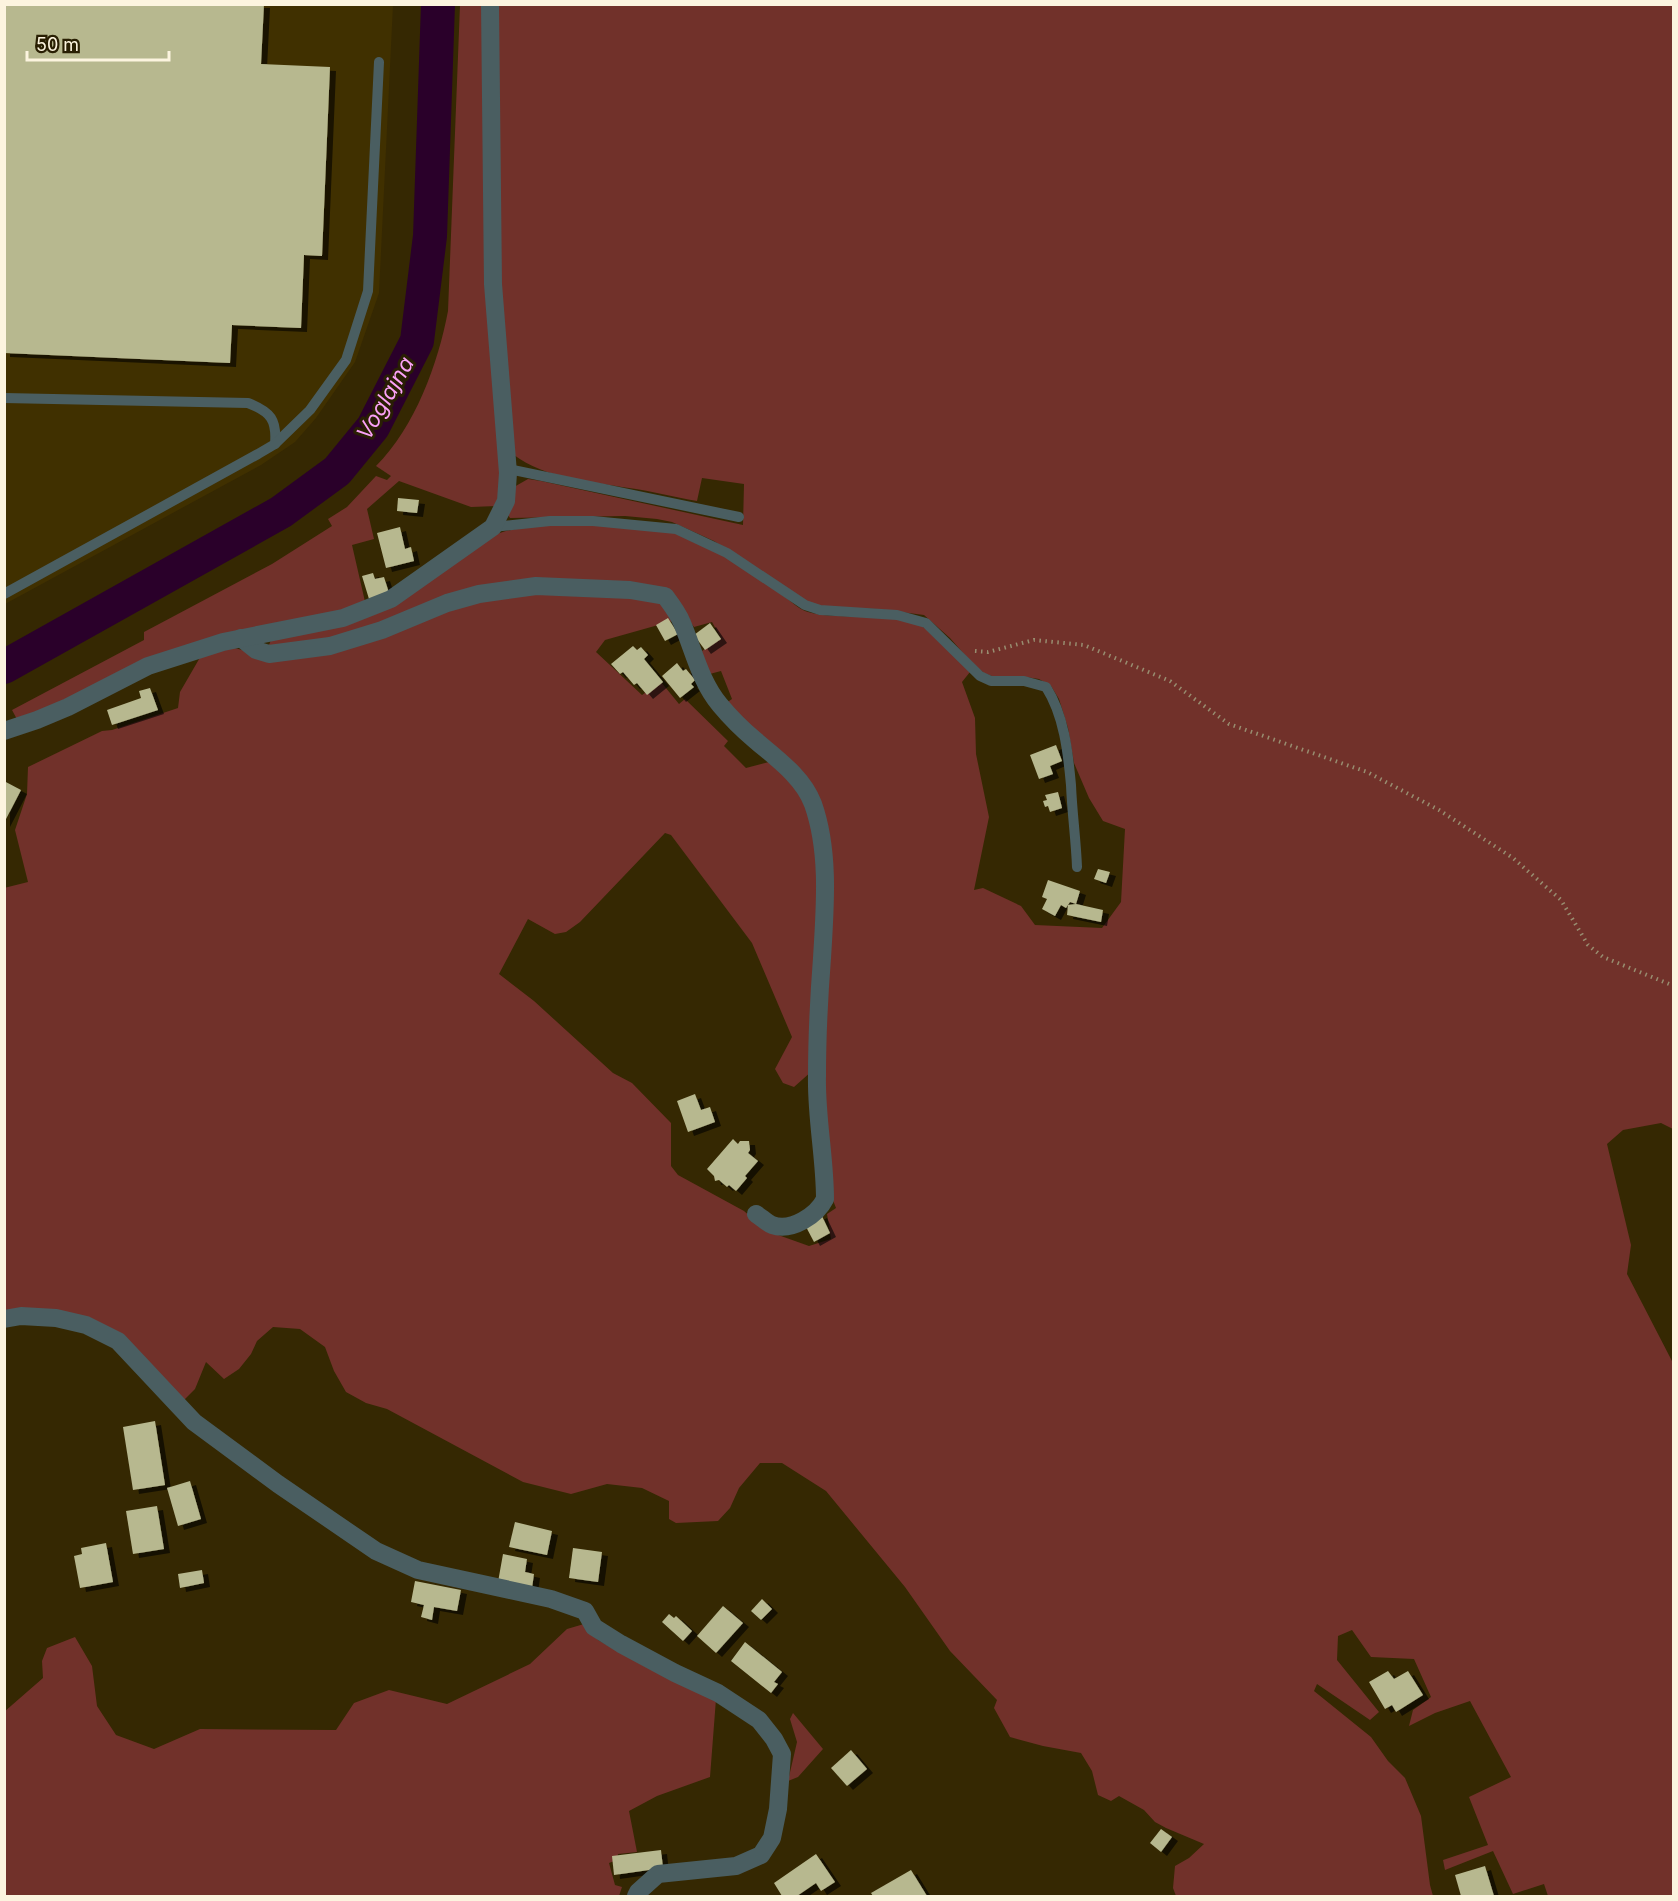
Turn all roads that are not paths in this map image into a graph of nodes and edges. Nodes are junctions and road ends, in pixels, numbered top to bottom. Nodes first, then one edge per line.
1 (490, 4) edge
2 (379, 62) dead end
3 (4, 398) edge
4 (275, 444) junction
5 (508, 469) junction
6 (739, 517) dead end
7 (493, 527) junction
8 (4, 594) edge
9 (241, 638) junction
10 (4, 731) edge
11 (1077, 867) dead end
12 (756, 1214) dead end
13 (4, 1319) edge
14 (636, 1896) edge

1 - 5 street
2 - 4 lane
3 - 4 lane
4 - 8 lane
5 - 6 lane
5 - 7 street
7 - 9 street
7 - 11 lane
9 - 10 street
9 - 12 street
13 - 14 street

